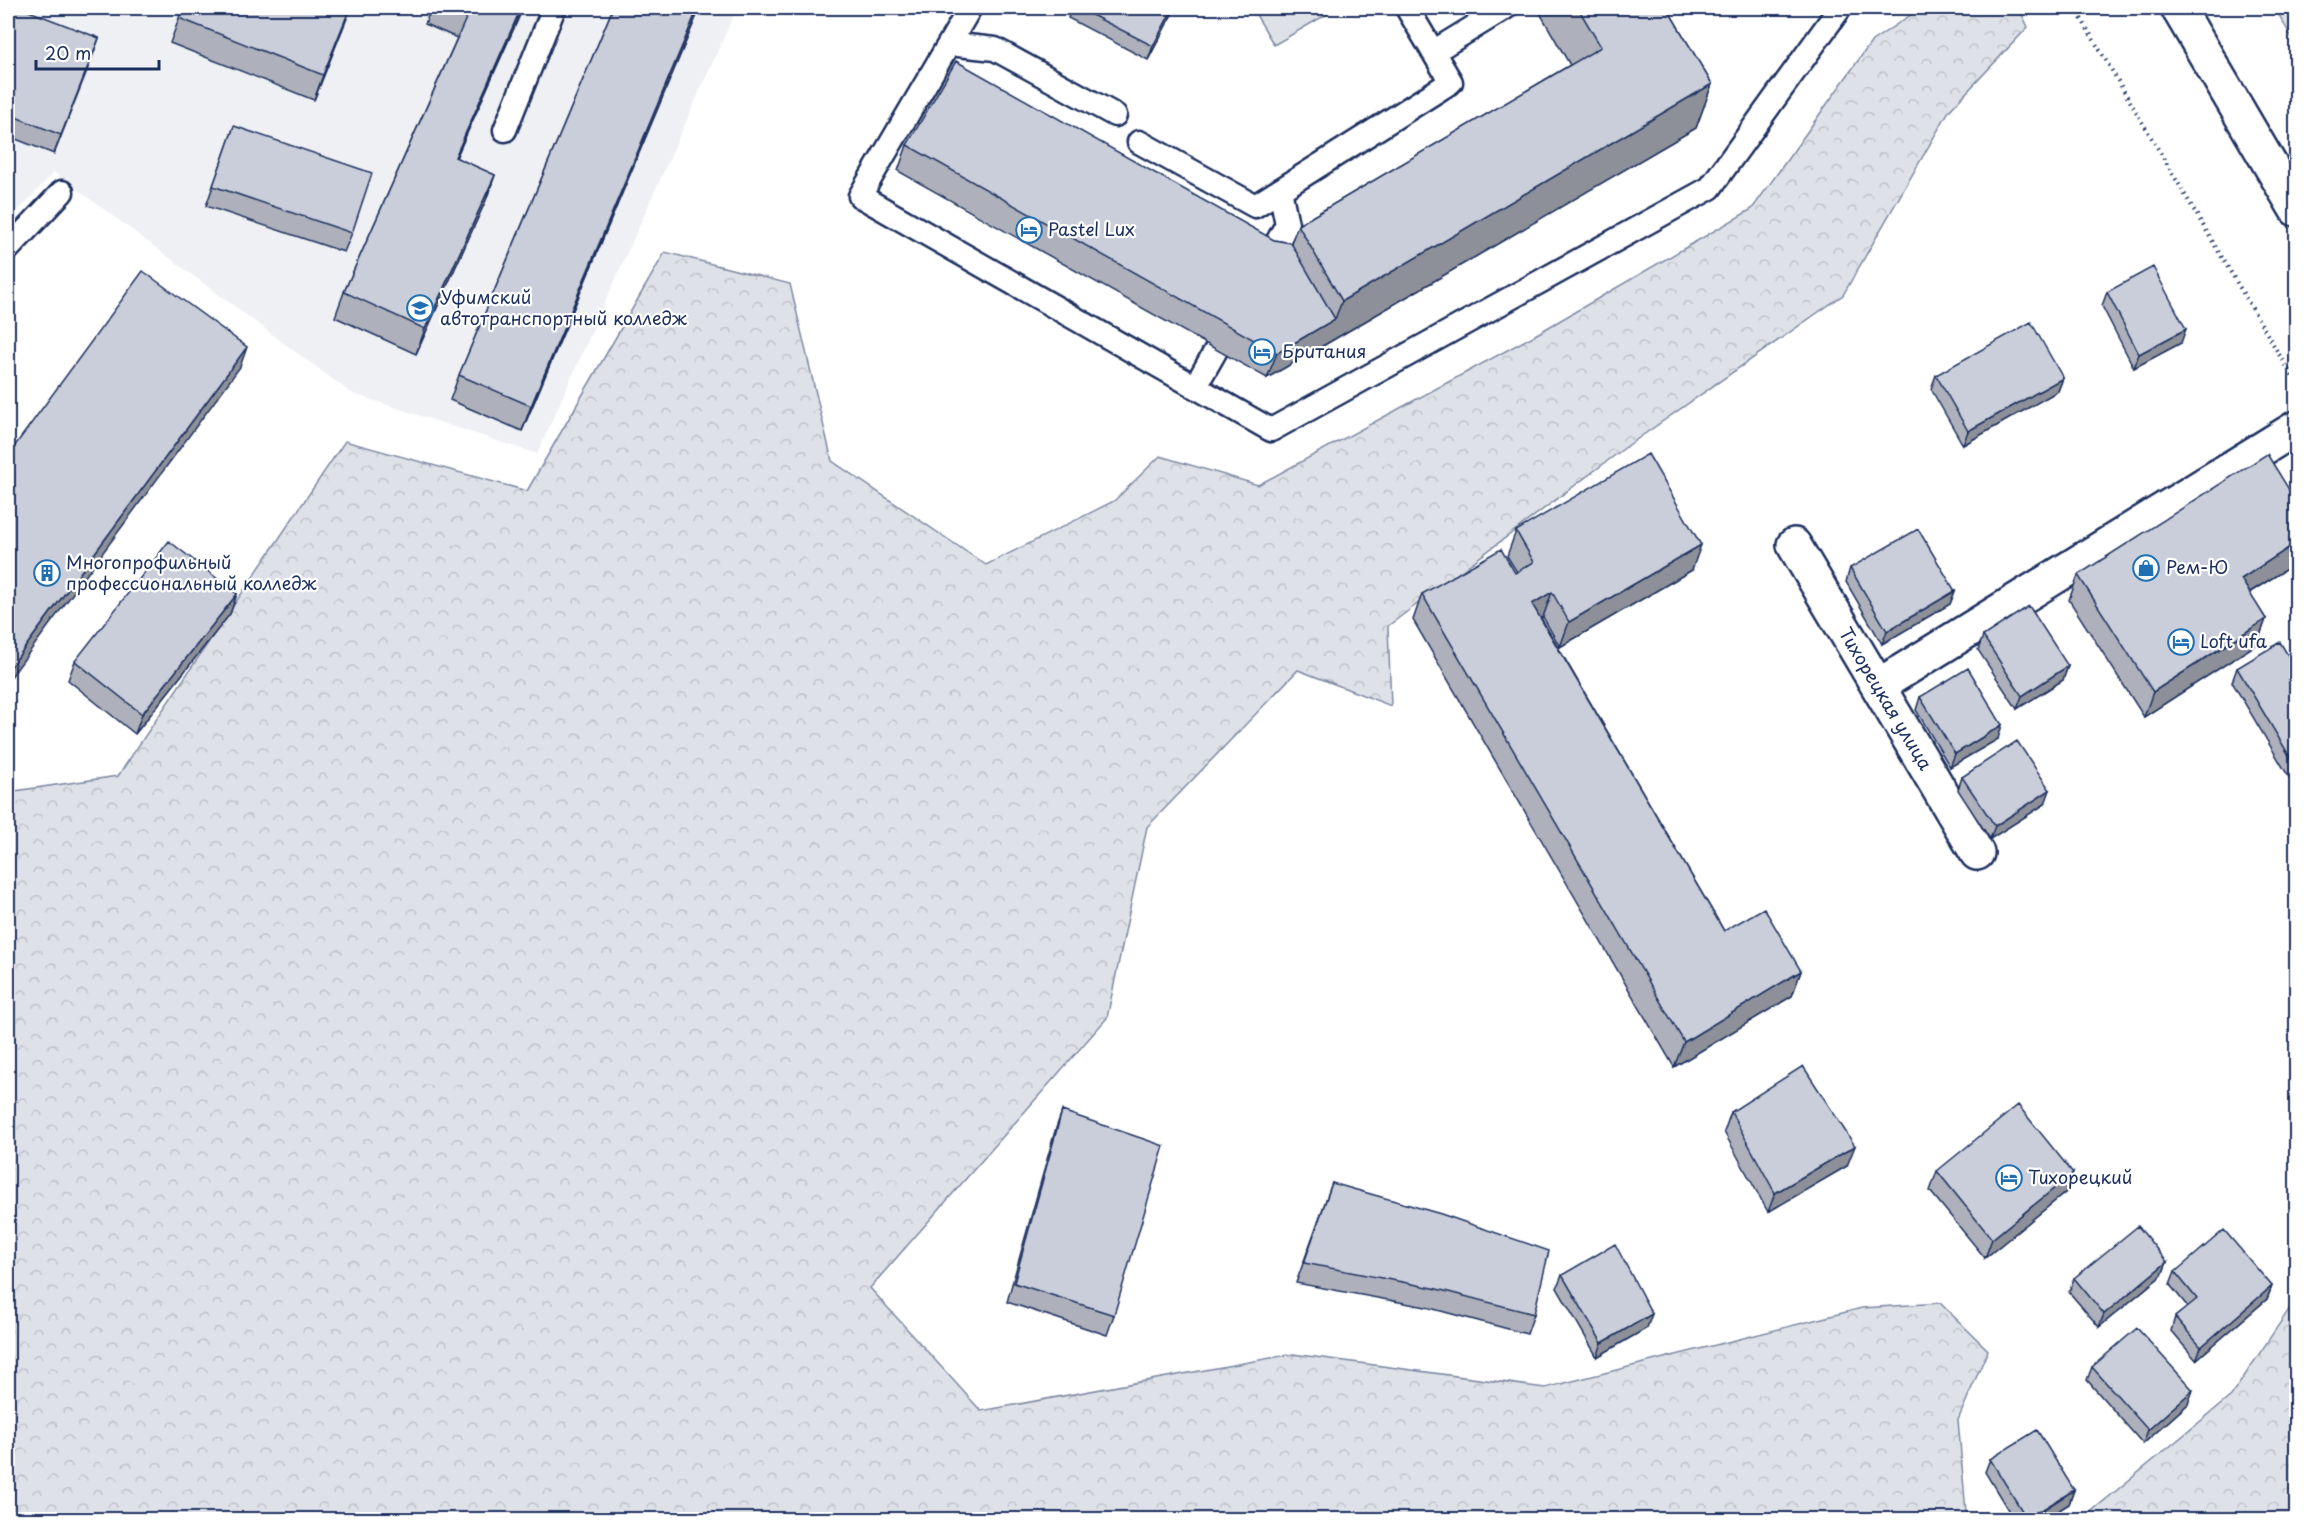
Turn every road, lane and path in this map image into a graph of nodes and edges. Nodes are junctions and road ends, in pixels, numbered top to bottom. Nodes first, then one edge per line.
1 (554, 8) edge
2 (970, 8) edge
3 (1407, 8) edge
4 (1505, 8) edge
5 (1840, 8) edge
6 (2075, 8) edge
7 (2178, 8) edge
8 (949, 44) junction
9 (1433, 52) junction
10 (1115, 115) dead end
11 (505, 130) dead end
12 (1139, 142) dead end
13 (1280, 190) junction
14 (62, 192) dead end
15 (2296, 209) edge
16 (8, 249) edge
17 (1264, 265) edge
18 (1216, 350) edge
19 (2296, 383) edge
20 (1195, 387) junction
21 (2296, 428) edge
22 (1794, 545) dead end
23 (1878, 686) junction
24 (1977, 853) dead end

1 - 11 lane
2 - 8 lane
3 - 9 lane
4 - 9 lane
5 - 20 lane
6 - 19 path
7 - 15 street
8 - 10 lane
8 - 20 lane
9 - 13 lane
12 - 13 lane
13 - 17 lane
14 - 16 lane
18 - 20 lane
21 - 23 street
22 - 23 street, Тихорецкая улица
23 - 24 street, Тихорецкая улица

